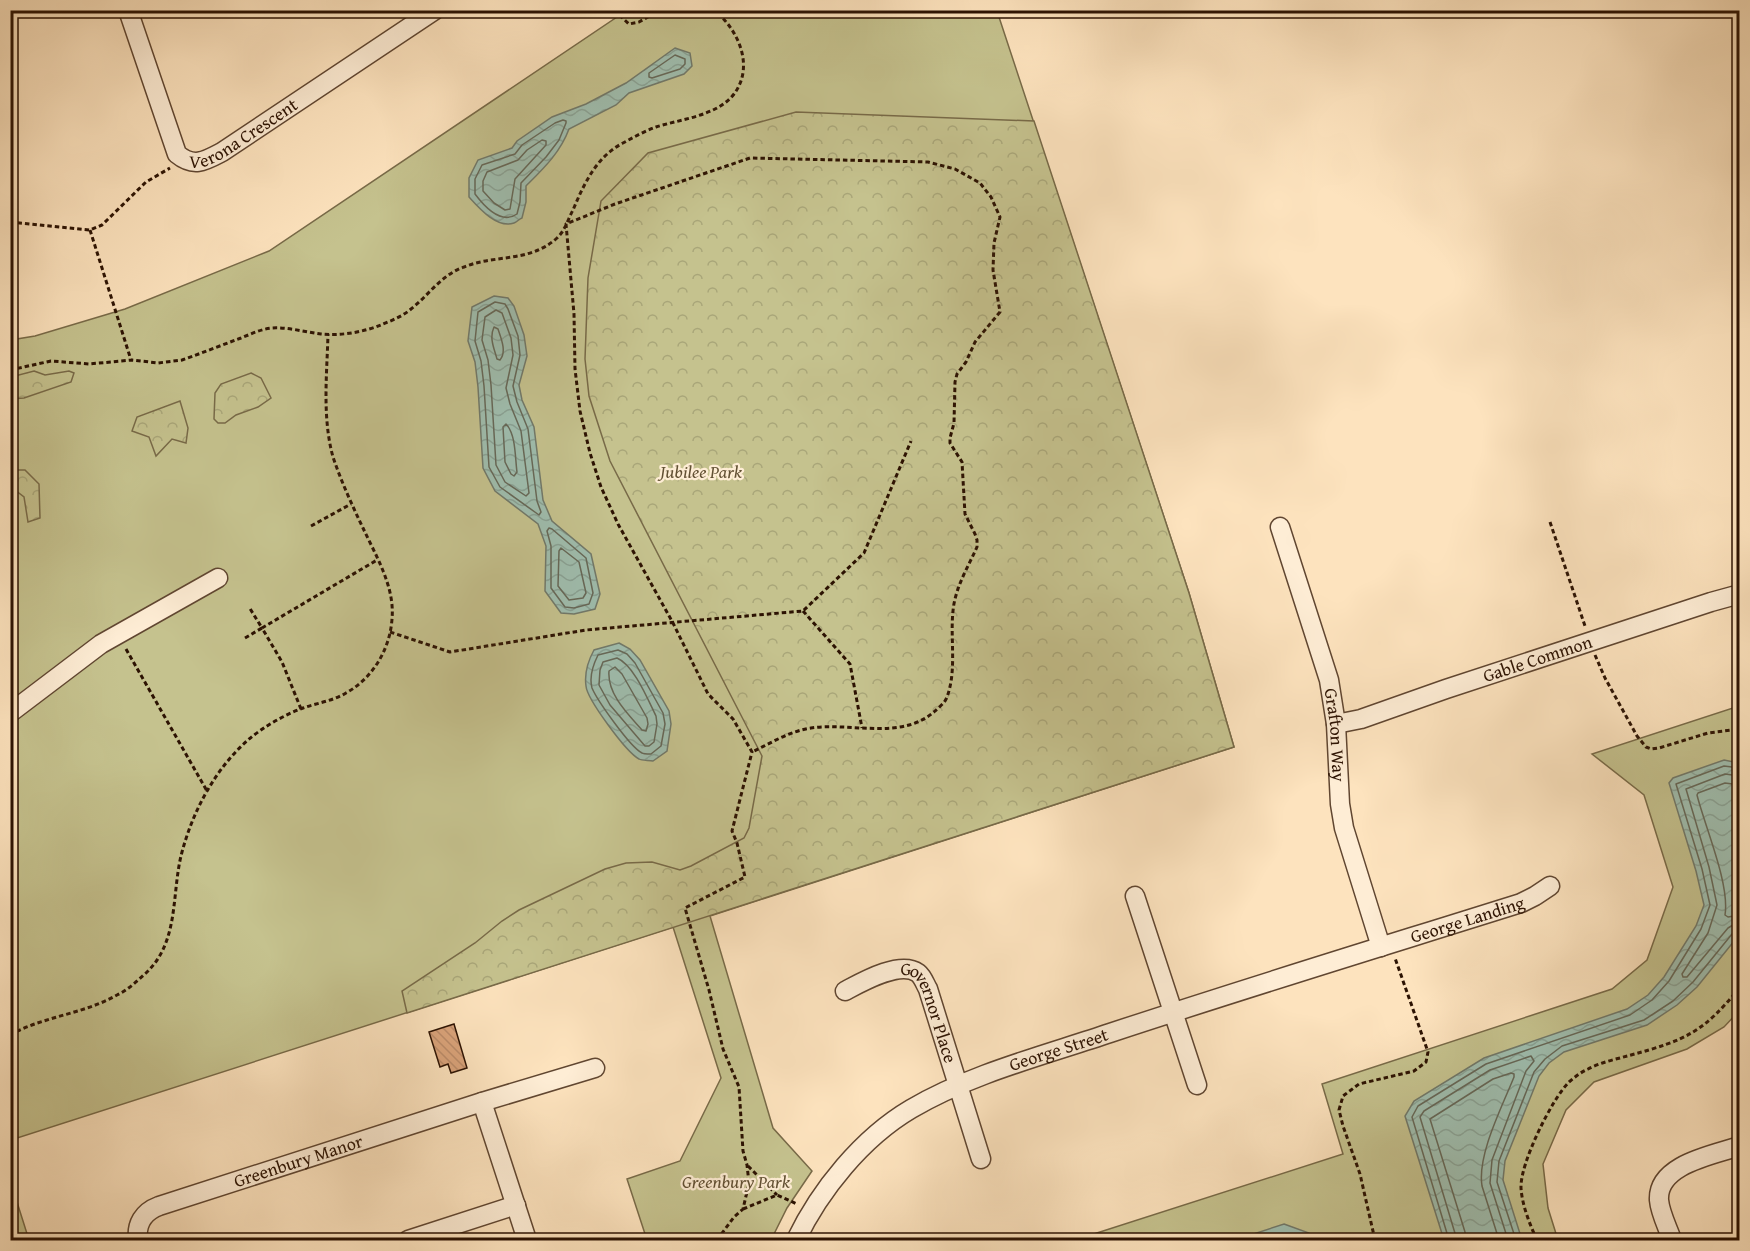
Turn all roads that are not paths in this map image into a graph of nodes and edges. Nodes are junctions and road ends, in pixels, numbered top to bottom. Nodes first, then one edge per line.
1 (128, 10) edge
2 (435, 10) edge
3 (1280, 527) dead end
4 (218, 578) dead end
5 (1740, 594) edge
6 (10, 713) edge
7 (1336, 724) junction
8 (1550, 886) dead end
9 (1135, 896) dead end
10 (1388, 951) junction
11 (845, 991) dead end
12 (1174, 1012) junction
13 (595, 1068) dead end
14 (958, 1085) junction
15 (1197, 1085) dead end
16 (482, 1102) junction
17 (1740, 1146) edge
18 (981, 1159) dead end
19 (516, 1205) junction
20 (138, 1240) edge
21 (408, 1240) edge
22 (527, 1240) edge
23 (796, 1240) edge
24 (1672, 1240) edge

1 - 2 street, Verona Crescent
3 - 7 street, Grafton Way
4 - 6 street
5 - 7 street, Gable Common
7 - 10 street, Grafton Way
8 - 10 street, George Landing
9 - 12 street
10 - 12 street, George Street
11 - 14 street, Governor Place
12 - 14 street, George Street
12 - 15 street
13 - 16 street, Greenbury Manor
14 - 18 street
14 - 23 street, George Street
16 - 19 street
16 - 20 street, Greenbury Manor
17 - 24 street
19 - 21 street
19 - 22 street

